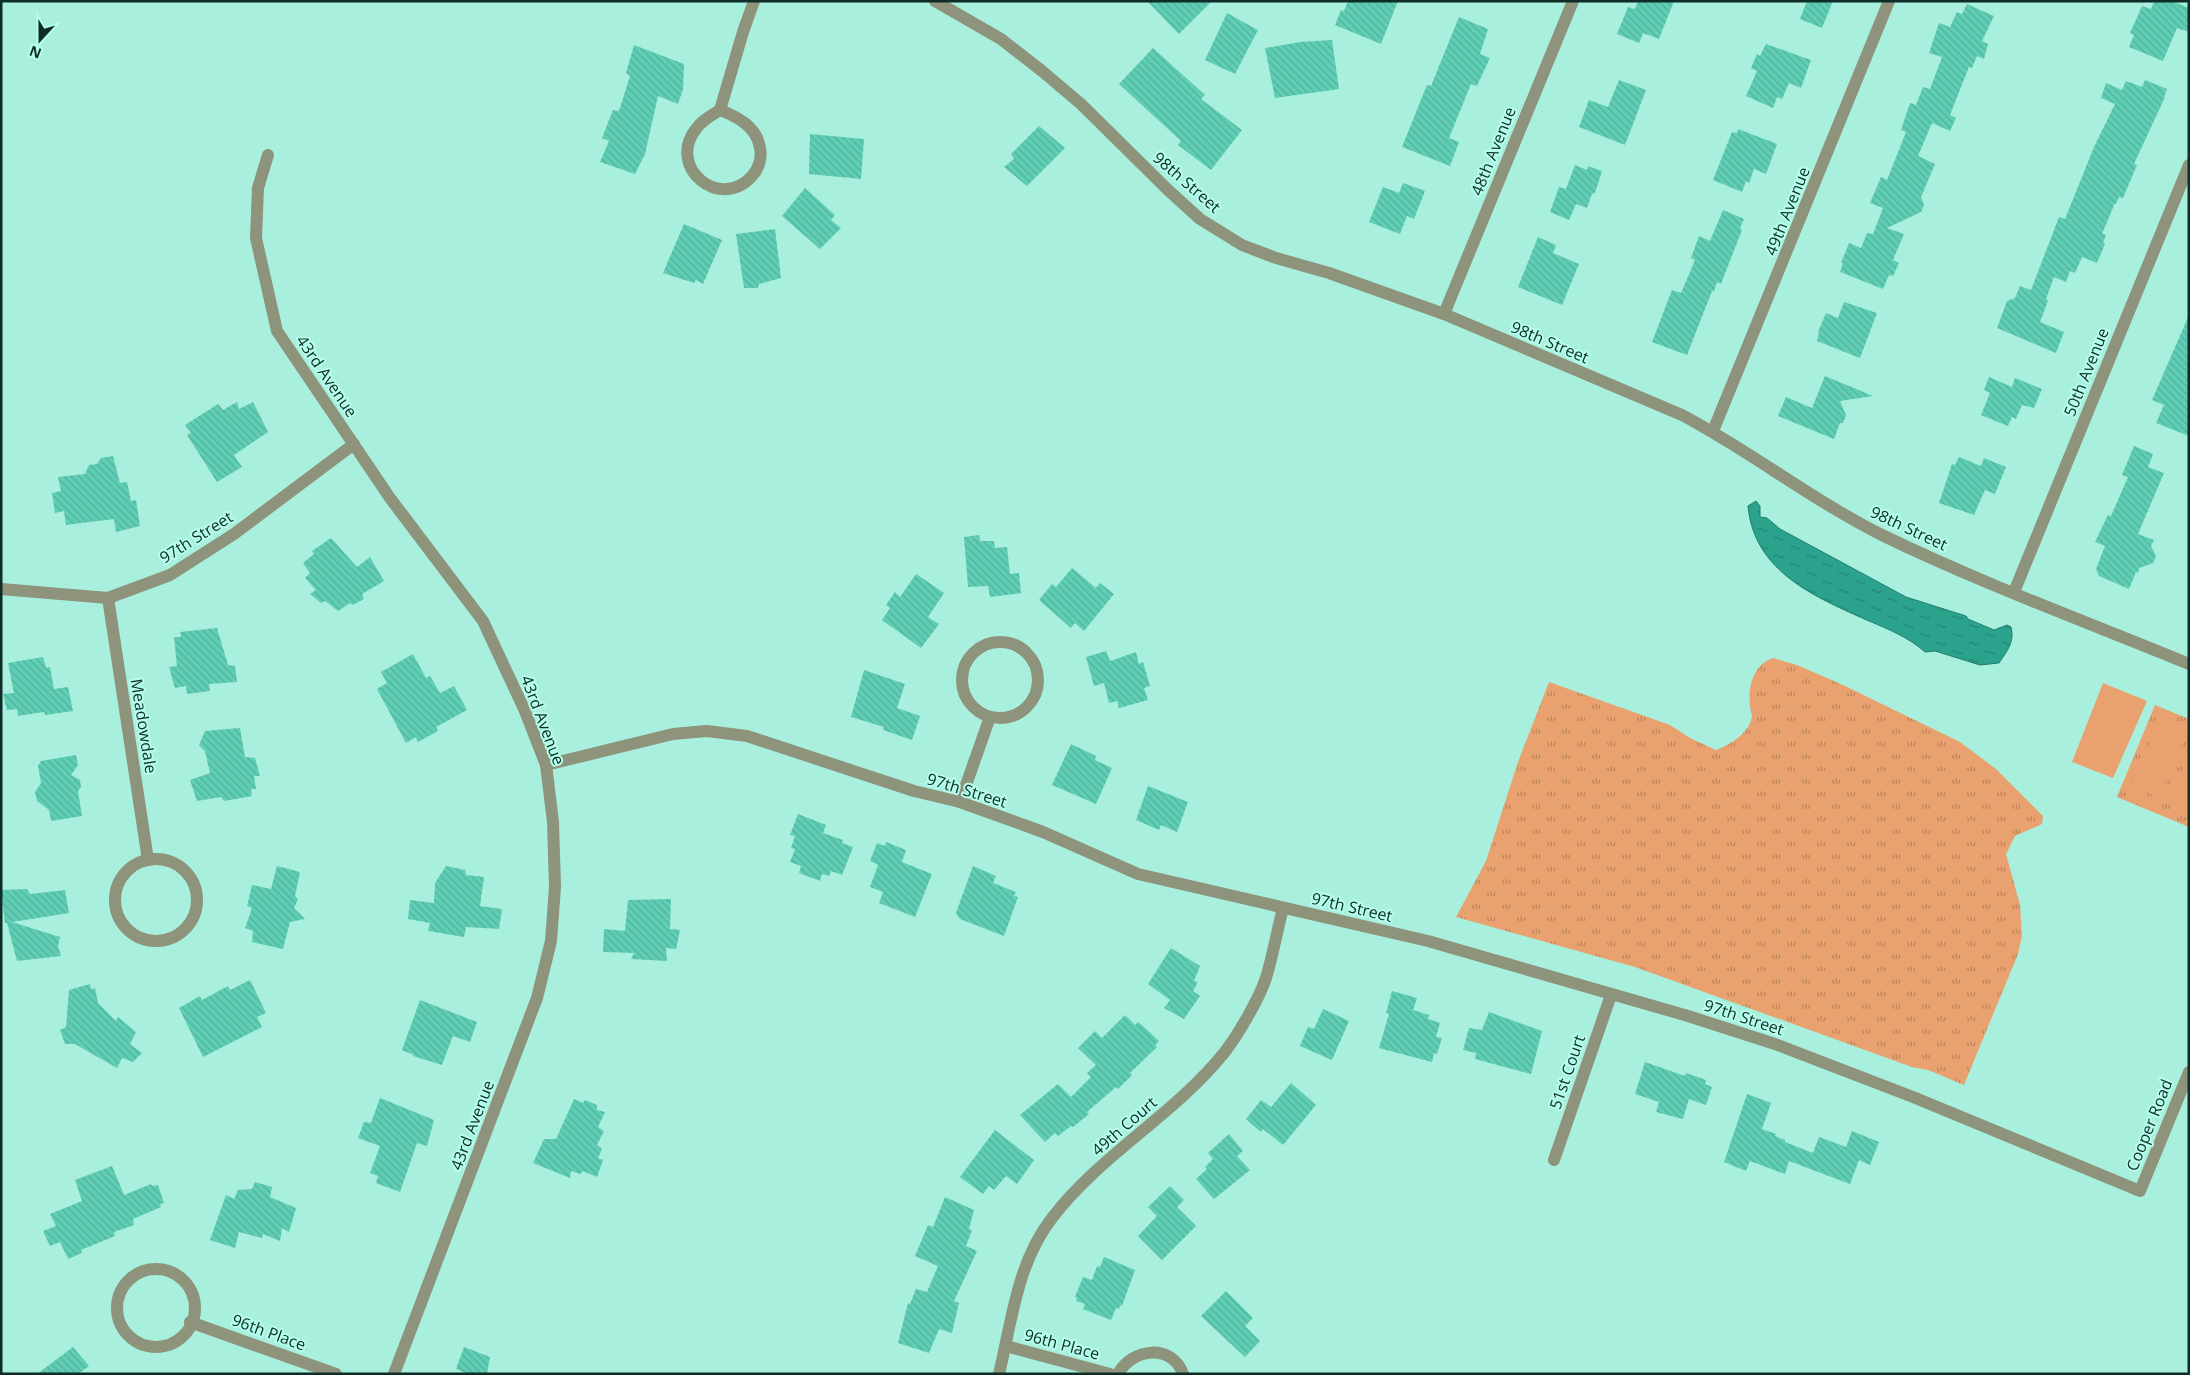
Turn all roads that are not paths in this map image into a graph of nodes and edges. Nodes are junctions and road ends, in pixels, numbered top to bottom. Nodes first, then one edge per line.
1 (754, 1) edge
2 (935, 1) edge
3 (1573, 1) edge
4 (1889, 1) edge
5 (720, 110) junction
6 (268, 155) dead end
7 (2189, 165) edge
8 (1444, 314) junction
9 (1713, 432) junction
10 (354, 444) junction
11 (1, 589) edge
12 (2014, 592) junction
13 (108, 598) junction
14 (2189, 664) edge
15 (990, 716) junction
16 (546, 765) junction
17 (960, 802) junction
18 (148, 860) junction
19 (1282, 908) junction
20 (1612, 995) junction
21 (2189, 1072) edge
22 (1554, 1160) dead end
23 (2140, 1191) joint
24 (190, 1322) junction
25 (1006, 1346) junction
26 (336, 1374) edge
27 (394, 1374) edge
28 (999, 1374) edge
29 (1110, 1374) edge
30 (1118, 1374) edge
31 (1183, 1374) edge

1 - 5 street
2 - 8 street, 98th Street
3 - 8 street, 48th Avenue
4 - 9 street, 49th Avenue
5 - 5 street
6 - 10 street, 43rd Avenue
7 - 12 street, 50th Avenue
8 - 9 street, 98th Street
9 - 12 street, 98th Street
10 - 13 street, 97th Street
10 - 16 street, 43rd Avenue
11 - 13 street, 97th Street
12 - 14 street, 98th Street
13 - 18 street, Meadowdale
15 - 15 street
15 - 17 street
16 - 17 street, 97th Street
16 - 27 street, 43rd Avenue
17 - 19 street, 97th Street
18 - 18 street
19 - 20 street, 97th Street
19 - 25 street, 49th Court
20 - 22 street, 51st Court
20 - 23 street, 97th Street
21 - 23 street, Cooper Road
24 - 24 street
24 - 26 street, 96th Place
25 - 28 street, 49th Court
25 - 29 street, 96th Place
30 - 31 street, 96th Place

